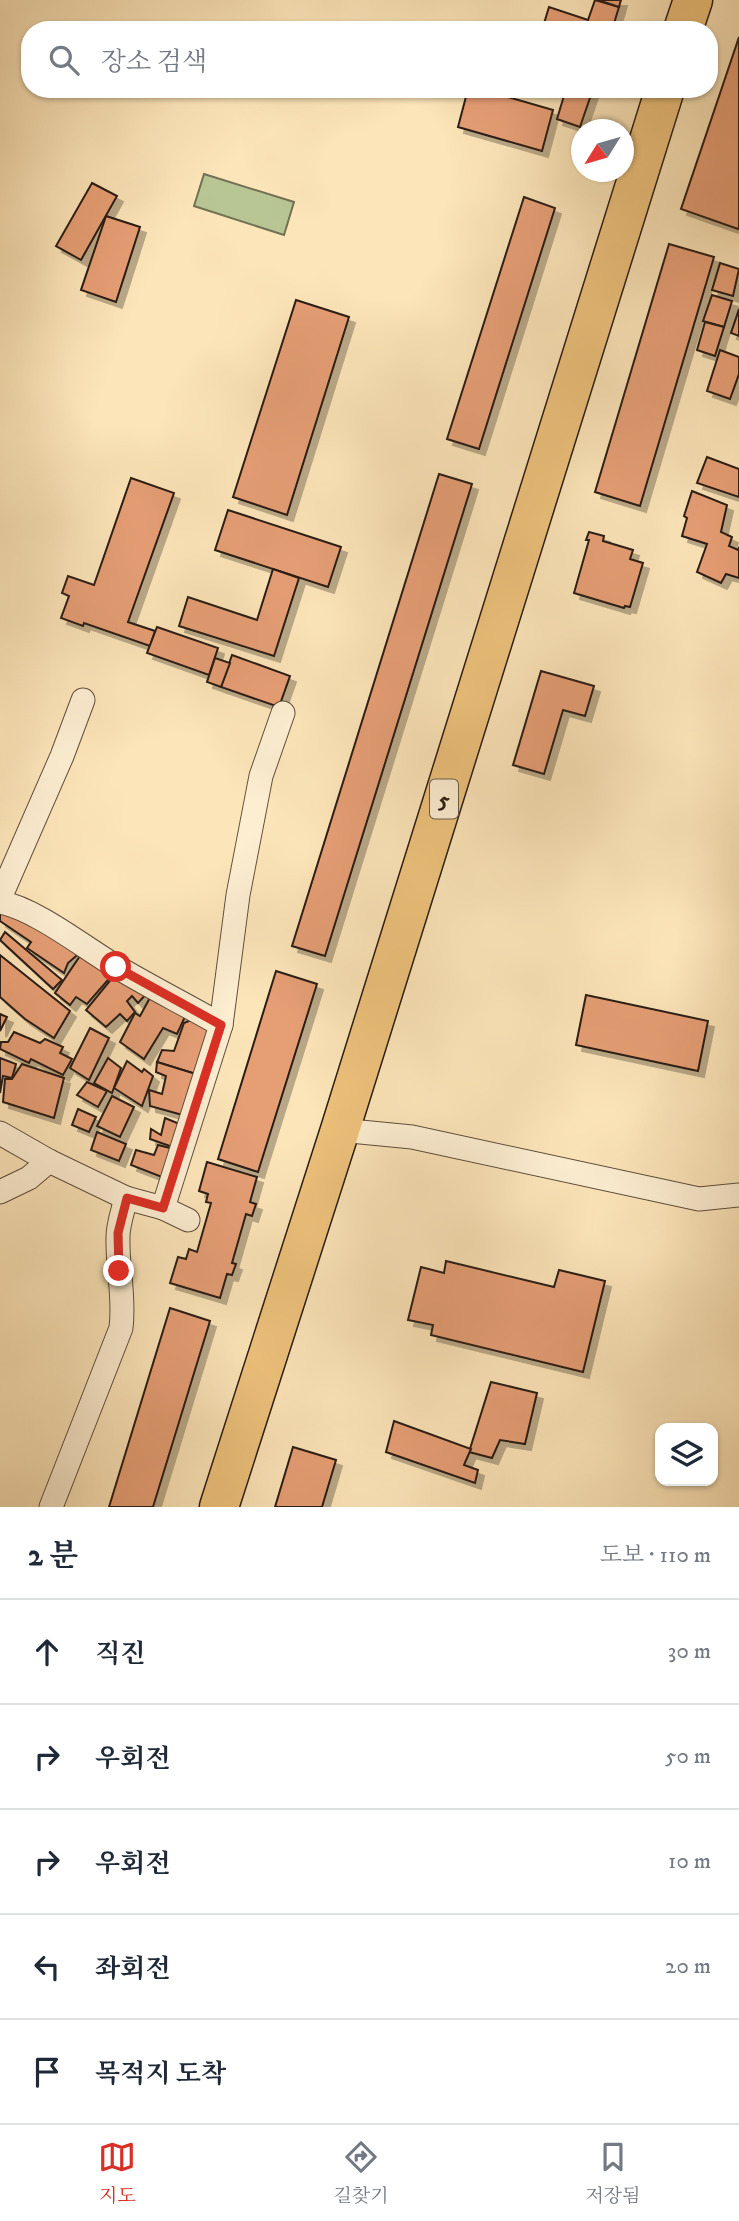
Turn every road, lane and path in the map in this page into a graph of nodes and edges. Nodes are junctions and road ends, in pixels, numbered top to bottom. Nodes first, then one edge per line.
1 (693, 0) edge
2 (686, 21) edge
3 (662, 98) edge
4 (83, 700) dead end
5 (283, 713) dead end
6 (0, 900) edge
7 (221, 1025) junction
8 (340, 1130) junction
9 (0, 1133) edge
10 (49, 1161) junction
11 (0, 1192) edge
12 (739, 1195) edge
13 (127, 1198) junction
14 (163, 1208) junction
15 (188, 1220) dead end
16 (51, 1507) edge
17 (219, 1507) edge

1 - 2 highway
3 - 8 highway, 5
4 - 6 street
5 - 7 street
6 - 7 street
7 - 14 street
8 - 12 street
8 - 17 highway, 5
9 - 10 street
10 - 11 street
10 - 13 street
13 - 14 street
13 - 16 street
14 - 15 street

